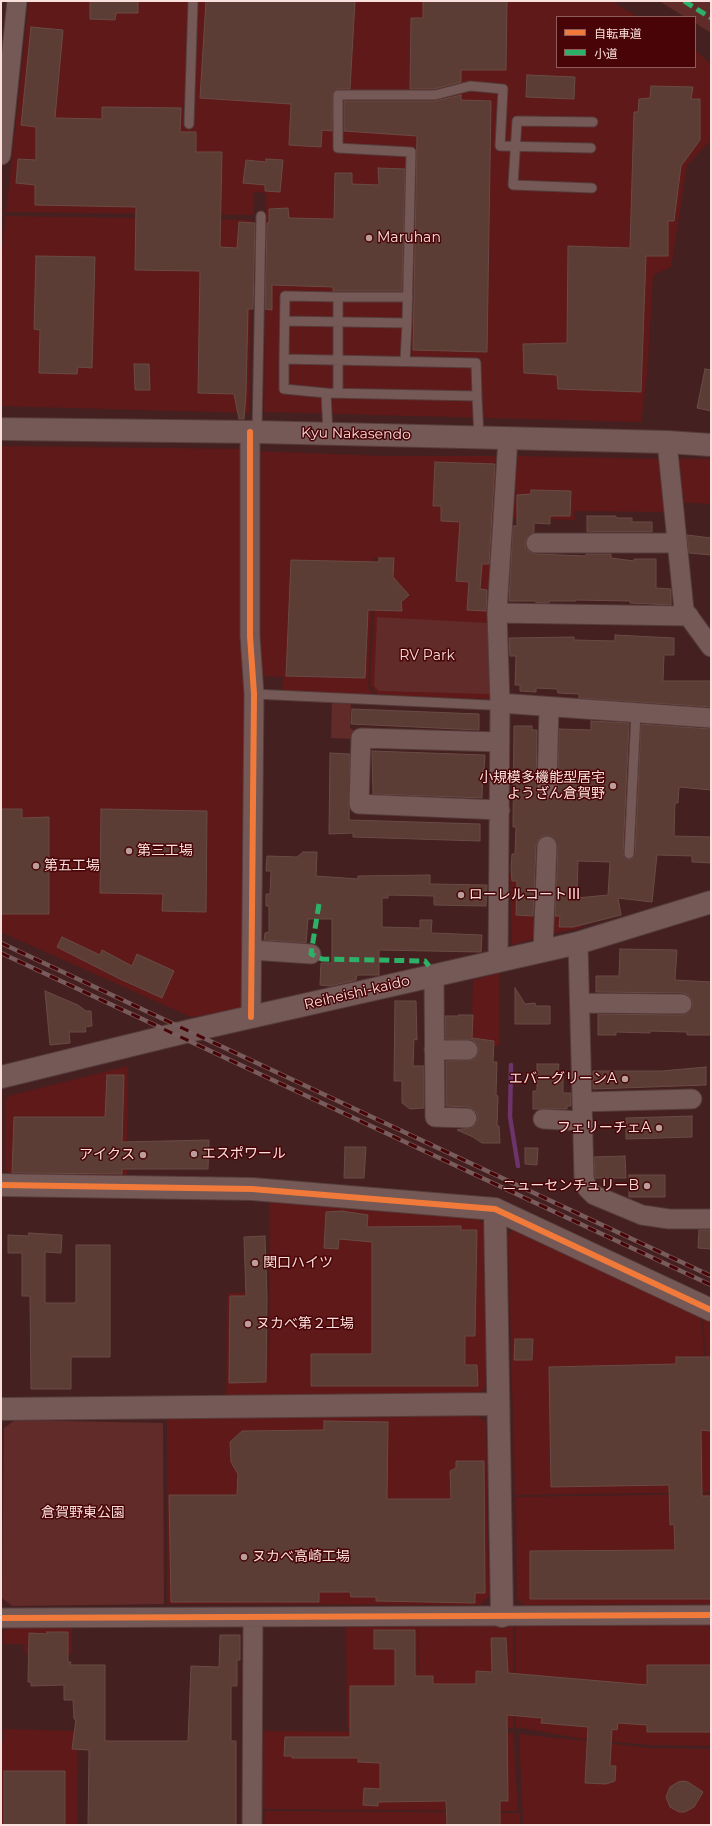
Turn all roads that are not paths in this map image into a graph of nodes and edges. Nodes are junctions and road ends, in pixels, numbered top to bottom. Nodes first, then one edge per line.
1 (17, 1) edge
2 (193, 1) edge
3 (5, 90) edge
4 (593, 122) dead end
5 (189, 124) dead end
6 (514, 146) junction
7 (591, 148) dead end
8 (1, 155) edge
9 (592, 188) dead end
10 (261, 216) dead end
11 (338, 297) junction
12 (408, 297) junction
13 (285, 321) junction
14 (338, 322) junction
15 (407, 323) junction
16 (284, 359) junction
17 (338, 360) junction
18 (405, 362) junction
19 (326, 393) junction
20 (338, 393) junction
21 (477, 396) junction
22 (1, 429) edge
23 (253, 432) junction
24 (328, 434) junction
25 (478, 437) junction
26 (508, 438) junction
27 (666, 442) junction
28 (711, 444) edge
29 (536, 543) dead end
30 (677, 543) junction
31 (497, 613) junction
32 (689, 616) junction
33 (711, 647) edge
34 (254, 694) junction
35 (495, 704) junction
36 (549, 707) junction
37 (636, 713) junction
38 (711, 718) edge
39 (500, 742) junction
40 (547, 789) dead end
41 (500, 810) junction
42 (547, 846) dead end
43 (629, 854) dead end
44 (711, 902) edge
45 (578, 943) junction
46 (252, 950) junction
47 (543, 951) junction
48 (311, 954) dead end
49 (498, 962) junction
50 (434, 976) junction
51 (580, 1003) junction
52 (682, 1004) dead end
53 (251, 1017) junction
54 (434, 1050) junction
55 (468, 1050) dead end
56 (1, 1077) edge
57 (692, 1099) dead end
58 (582, 1102) junction
59 (467, 1118) dead end
60 (543, 1119) dead end
61 (583, 1121) junction
62 (1, 1185) edge
63 (495, 1209) junction
64 (711, 1219) edge
65 (711, 1310) edge
66 (497, 1404) junction
67 (1, 1409) edge
68 (711, 1615) edge
69 (502, 1616) junction
70 (1, 1618) edge
71 (253, 1618) junction
72 (252, 1825) edge

1 - 3 street
2 - 5 lane
3 - 8 street
4 - 6 lane
6 - 7 lane
6 - 9 lane
6 - 12 lane
10 - 23 lane
11 - 12 lane
11 - 13 lane
11 - 14 lane
12 - 15 lane
13 - 14 lane
13 - 16 lane
14 - 15 lane
14 - 17 lane
15 - 18 lane
16 - 17 lane
16 - 19 lane
17 - 18 lane
17 - 20 lane
18 - 21 lane
19 - 20 lane
19 - 24 lane
20 - 21 lane
21 - 25 lane
22 - 23 street, Kyu Nakasendo
23 - 24 street, Kyu Nakasendo
23 - 34 street
24 - 25 street, Kyu Nakasendo
25 - 26 street, Kyu Nakasendo
26 - 27 street, Kyu Nakasendo
26 - 31 street
27 - 28 street, Kyu Nakasendo
27 - 30 street
29 - 30 street
30 - 32 street
31 - 32 street
31 - 35 street
32 - 33 street
34 - 35 lane
34 - 46 street
35 - 36 street
35 - 39 street
36 - 37 street
36 - 40 street
37 - 38 street
37 - 43 lane
39 - 41 street
39 - 41 street
41 - 49 street
42 - 47 street
44 - 45 street, Reiheishi-kaido
45 - 47 street, Reiheishi-kaido
45 - 51 street
46 - 48 street
46 - 53 street
47 - 49 street, Reiheishi-kaido
49 - 50 street, Reiheishi-kaido
50 - 53 street, Reiheishi-kaido
50 - 54 street
51 - 52 street
51 - 58 street
53 - 56 street, Reiheishi-kaido
54 - 55 street
54 - 59 street
57 - 58 street
58 - 61 street
60 - 61 street
61 - 64 street
62 - 63 street
63 - 65 street
63 - 66 street
66 - 67 street
66 - 69 street
68 - 69 street
69 - 71 street
70 - 71 street
71 - 72 street

